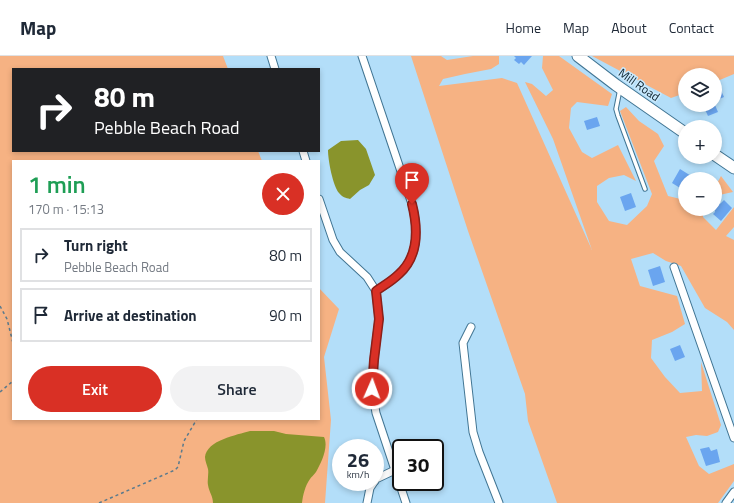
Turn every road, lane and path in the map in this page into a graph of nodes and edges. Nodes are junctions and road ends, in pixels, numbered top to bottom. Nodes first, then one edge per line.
1 (271, 56) edge
2 (362, 56) edge
3 (578, 56) edge
4 (275, 68) edge
5 (620, 88) junction
6 (678, 128) edge
7 (722, 160) edge
8 (734, 168) edge
9 (645, 189) dead end
10 (320, 203) edge
11 (674, 267) dead end
12 (376, 291) junction
13 (0, 306) edge
14 (472, 327) dead end
15 (12, 339) edge
16 (12, 382) edge
17 (0, 392) edge
18 (196, 420) edge
19 (734, 438) edge
20 (392, 461) edge
21 (369, 491) edge
22 (402, 491) edge
23 (734, 492) edge
24 (99, 503) edge
25 (367, 503) edge
26 (406, 503) edge
27 (499, 503) edge
28 (726, 503) edge

1 - 4 street
2 - 12 street
3 - 5 main road, Mill Road
5 - 6 main road, Mill Road
5 - 9 lane
7 - 8 main road
10 - 12 street
11 - 19 street
12 - 20 street
13 - 15 path
14 - 27 street
16 - 17 path
18 - 24 path
21 - 25 street
22 - 26 street
23 - 28 street

